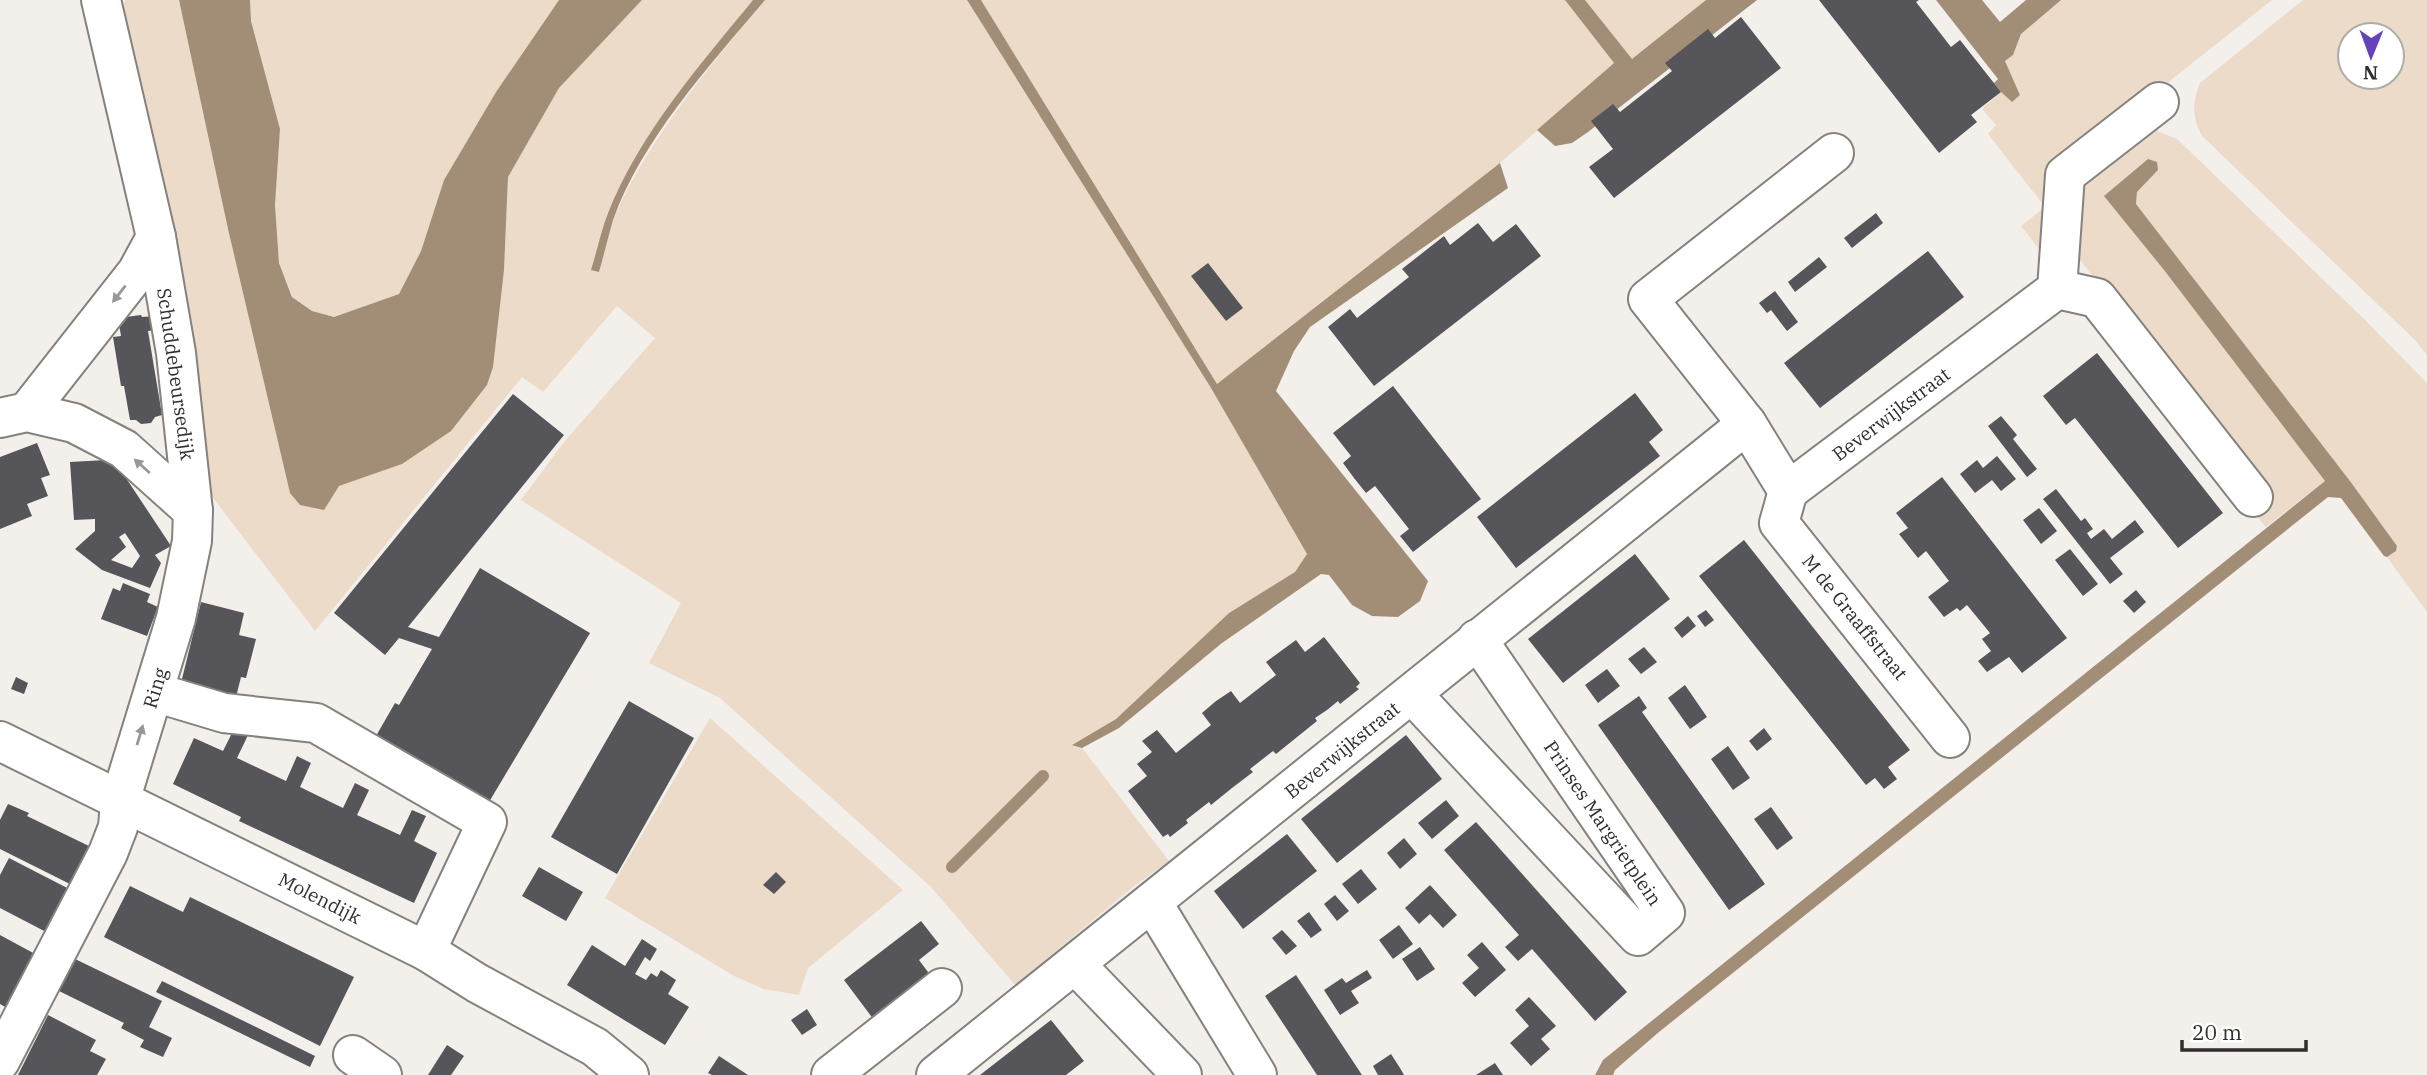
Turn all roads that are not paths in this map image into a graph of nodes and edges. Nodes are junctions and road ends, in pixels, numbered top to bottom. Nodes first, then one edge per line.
1 (100, 0) edge
2 (2159, 102) dead end
3 (1834, 153) dead end
4 (156, 237) junction
5 (2057, 289) junction
6 (13, 415) edge
7 (1747, 424) junction
8 (1788, 491) junction
9 (2253, 497) dead end
10 (193, 511) junction
11 (1477, 639) junction
12 (153, 692) junction
13 (1412, 694) junction
14 (1950, 738) dead end
15 (0, 741) edge
16 (120, 801) junction
17 (1152, 902) junction
18 (426, 951) junction
19 (1076, 965) junction
20 (942, 988) dead end
21 (0, 1061) edge
22 (629, 1075) edge
23 (831, 1075) edge
24 (936, 1075) edge
25 (1182, 1075) edge
26 (1257, 1075) edge

1 - 4 street, Schuddebeursedijk
2 - 5 street
3 - 7 street
4 -> 6 street, Schuddebeursedijk
4 - 10 street, Schuddebeursedijk
5 - 8 street, Beverwijkstraat
5 - 9 street
10 -> 6 street
7 - 8 street
7 - 11 street, Beverwijkstraat
8 - 14 street, M de Graaffstraat
10 - 12 street, Ring
11 - 13 street, Beverwijkstraat
11 - 13 street, Prinses Margrietplein
16 -> 12 street, Ring
12 - 18 street
13 - 17 street, Beverwijkstraat
15 - 16 street, Molendijk
16 - 18 street, Molendijk
16 - 21 street, Ring
17 - 19 street, Beverwijkstraat
17 - 26 street
18 - 22 street, Molendijk
19 - 24 street, Beverwijkstraat
19 - 25 street
20 - 23 street

